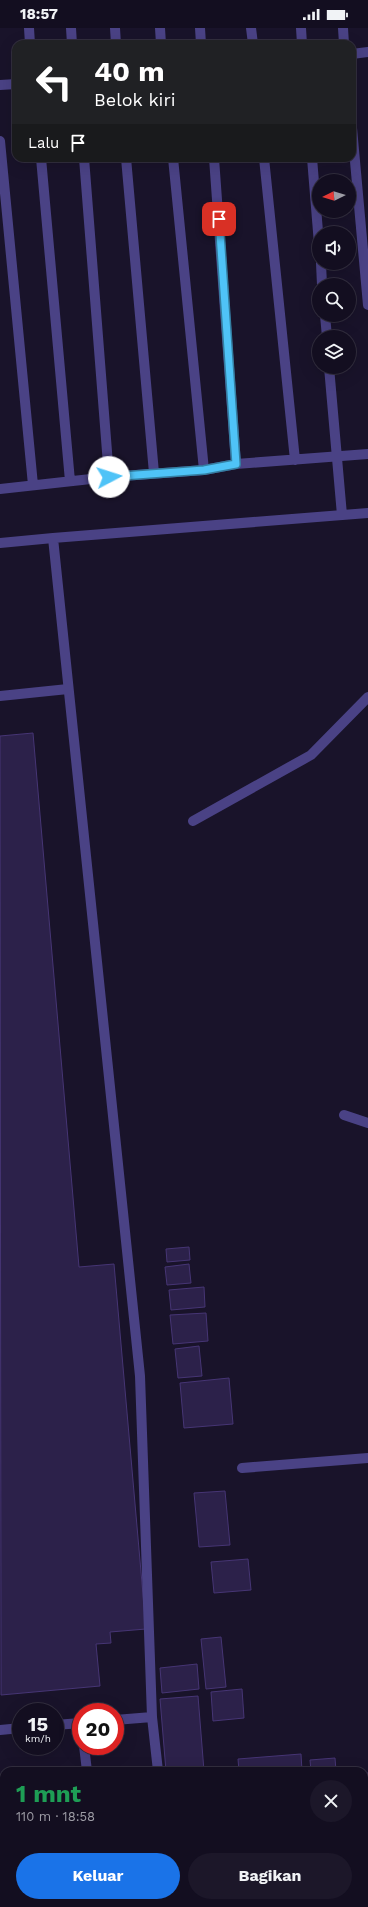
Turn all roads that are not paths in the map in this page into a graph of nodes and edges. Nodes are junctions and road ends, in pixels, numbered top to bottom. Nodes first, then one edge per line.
1 (28, 28) edge
2 (71, 28) edge
3 (115, 28) edge
4 (160, 28) edge
5 (200, 28) edge
6 (251, 28) edge
7 (301, 28) edge
8 (343, 28) edge
9 (30, 40) edge
10 (72, 40) edge
11 (116, 40) edge
12 (161, 40) edge
13 (201, 40) edge
14 (252, 40) edge
15 (302, 40) edge
16 (344, 40) edge
17 (368, 52) edge
18 (356, 54) edge
19 (12, 84) edge
20 (0, 85) edge
21 (0, 141) edge
22 (41, 162) edge
23 (84, 162) edge
24 (126, 162) edge
25 (172, 162) edge
26 (214, 162) edge
27 (264, 162) edge
28 (312, 162) edge
29 (355, 162) edge
30 (318, 226) edge
31 (368, 305) edge
32 (330, 374) edge
33 (368, 454) edge
34 (337, 456) junction
35 (295, 460) junction
36 (236, 464) junction
37 (204, 470) junction
38 (154, 473) junction
39 (109, 477) junction
40 (70, 481) junction
41 (33, 485) junction
42 (0, 489) edge
43 (368, 513) edge
44 (342, 515) junction
45 (52, 538) junction
46 (0, 543) edge
47 (68, 689) junction
48 (0, 696) edge
49 (368, 697) edge
50 (193, 821) dead end
51 (344, 1115) dead end
52 (368, 1123) edge
53 (368, 1458) edge
54 (242, 1468) dead end
55 (152, 1717) junction
56 (124, 1719) edge
57 (12, 1729) edge
58 (0, 1730) edge
59 (85, 1755) edge
60 (87, 1767) edge
61 (158, 1767) edge

1 - 9 street
2 - 10 street
3 - 11 street
4 - 12 street
5 - 13 street
6 - 14 street
7 - 15 street
8 - 16 street
17 - 18 street
19 - 20 street
21 - 41 street
22 - 40 street
23 - 39 street
24 - 38 street
25 - 37 street
26 - 36 street
27 - 35 street
28 - 30 street
29 - 31 street
32 - 34 street
33 - 34 street
34 - 35 street
34 - 44 street
35 - 36 street
36 - 37 street
37 - 38 street
38 - 39 street
39 - 40 street
40 - 41 street
41 - 42 street
43 - 44 street
44 - 45 street
45 - 46 street
45 - 47 street
47 - 48 street
47 - 55 street
49 - 50 street
51 - 52 street
53 - 54 street
55 - 56 street
55 - 61 street
57 - 58 street
59 - 60 street

